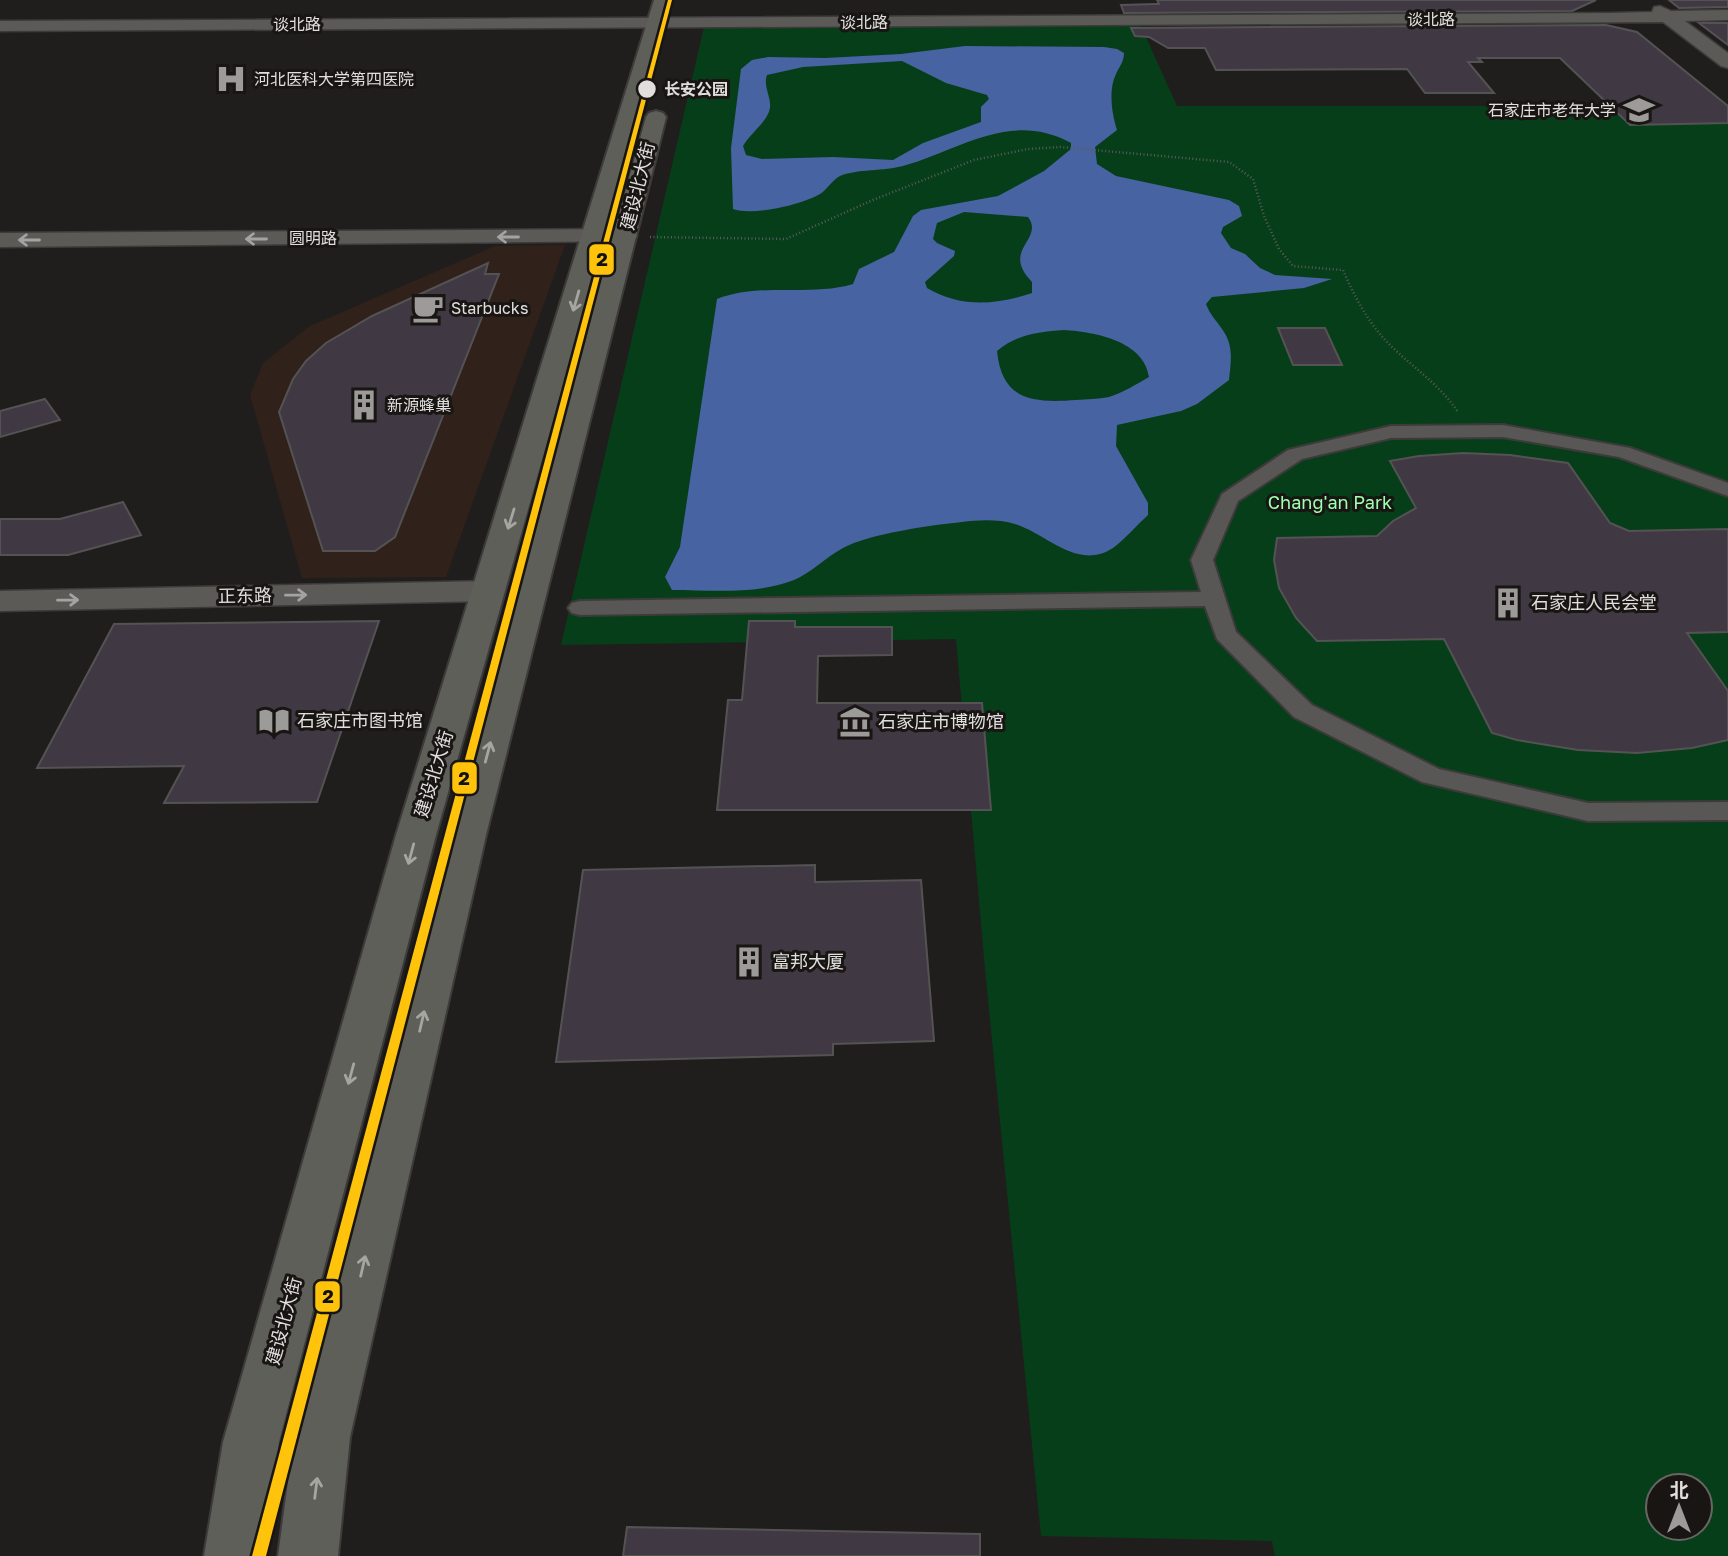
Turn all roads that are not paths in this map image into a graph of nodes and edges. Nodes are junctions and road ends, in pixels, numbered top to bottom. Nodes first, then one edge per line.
1 (1645, 0) edge
2 (671, 11) edge
3 (1728, 15) edge
4 (1666, 16) junction
5 (0, 26) edge
6 (1728, 62) edge
7 (610, 236) junction
8 (0, 240) edge
9 (1728, 490) edge
10 (489, 591) junction
11 (1214, 599) junction
12 (0, 601) edge
13 (580, 608) dead end
14 (1728, 811) edge
15 (234, 1556) edge
16 (308, 1556) edge

1 - 4 street
2 - 4 street, 谈北路
2 - 5 street, 谈北路
2 - 7 main road, 建设北大街
3 - 4 street, 谈北路
4 - 6 street
7 -> 8 street, 圆明路
7 -> 10 main road, 建设北大街
16 -> 7 main road, 建设北大街
9 - 11 street
12 -> 10 street, 正东路
10 -> 15 main road, 建设北大街
11 - 13 street
11 - 14 street

